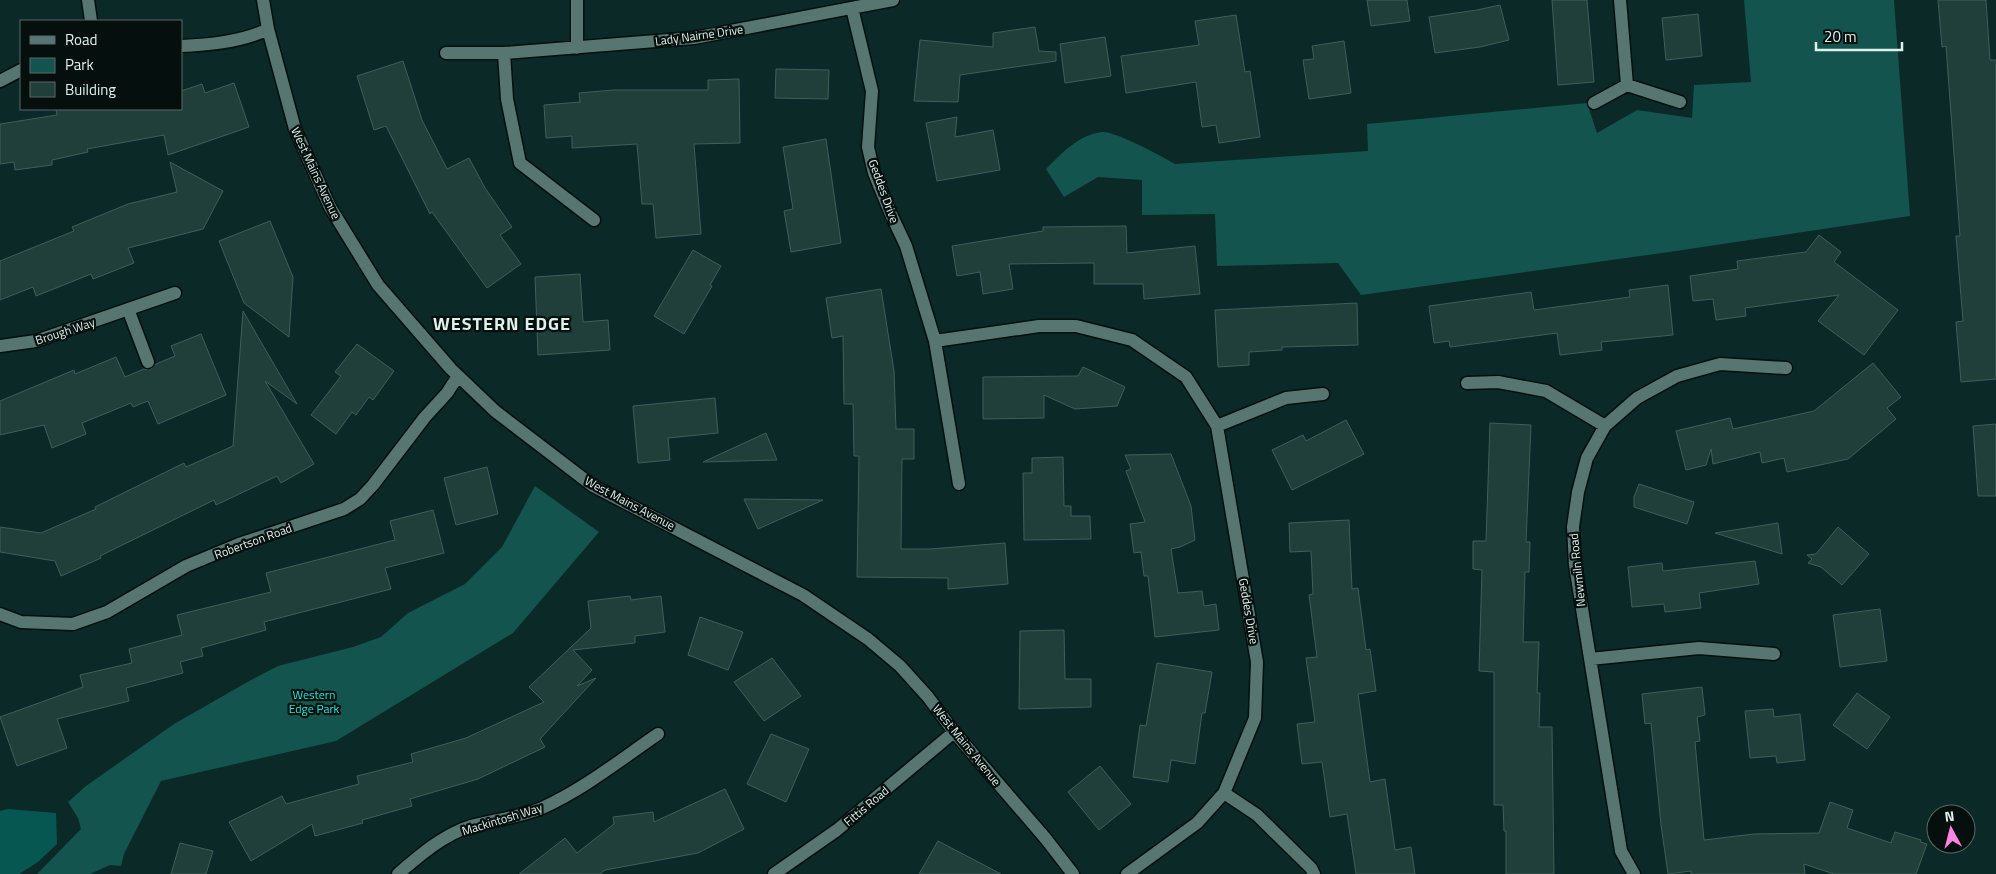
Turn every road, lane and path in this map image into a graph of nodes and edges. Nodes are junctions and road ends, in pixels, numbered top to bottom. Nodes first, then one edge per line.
1 (88, 0) edge
2 (263, 0) edge
3 (577, 0) edge
4 (893, 0) edge
5 (1620, 0) edge
6 (852, 8) junction
7 (91, 20) edge
8 (268, 29) junction
9 (182, 46) edge
10 (577, 48) junction
11 (446, 53) dead end
12 (504, 53) junction
13 (20, 71) edge
14 (0, 81) edge
15 (1627, 86) junction
16 (1680, 102) dead end
17 (1594, 103) dead end
18 (594, 220) dead end
19 (175, 293) dead end
20 (128, 309) junction
21 (935, 341) junction
22 (0, 346) edge
23 (148, 362) dead end
24 (1786, 368) dead end
25 (458, 376) junction
26 (1467, 383) dead end
27 (1323, 394) dead end
28 (1217, 426) junction
29 (1605, 426) junction
30 (959, 484) dead end
31 (0, 614) edge
32 (1774, 654) dead end
33 (1590, 659) junction
34 (954, 732) junction
35 (658, 734) dead end
36 (1224, 793) junction
37 (398, 874) edge
38 (774, 874) edge
39 (1073, 874) edge
40 (1128, 874) edge
41 (1314, 874) edge
42 (1634, 874) edge

1 - 7 street
2 - 8 street, West Mains Avenue
3 - 10 street
4 - 6 street, Lady Nairne Drive
5 - 15 street
6 - 10 street, Lady Nairne Drive
6 - 21 street, Geddes Drive
8 - 9 street
8 - 25 street, West Mains Avenue
10 - 12 street, Lady Nairne Drive
11 - 12 street, Lady Nairne Drive
12 - 18 street
13 - 14 street
15 - 16 street
15 - 17 street
19 - 20 street, Brough Way
20 - 22 street, Brough Way
20 - 23 street
21 - 28 street, Geddes Drive
21 - 30 street, Geddes Drive
24 - 29 street, Newmiln Road
25 - 31 street, Robertson Road
25 - 34 street, West Mains Avenue
26 - 29 street
27 - 28 street
28 - 36 street, Geddes Drive
29 - 33 street, Newmiln Road
32 - 33 street
33 - 42 street, Newmiln Road
34 - 38 street, Fittis Road
34 - 39 street, West Mains Avenue
35 - 37 street, Mackintosh Way
36 - 40 street, Geddes Drive
36 - 41 street

